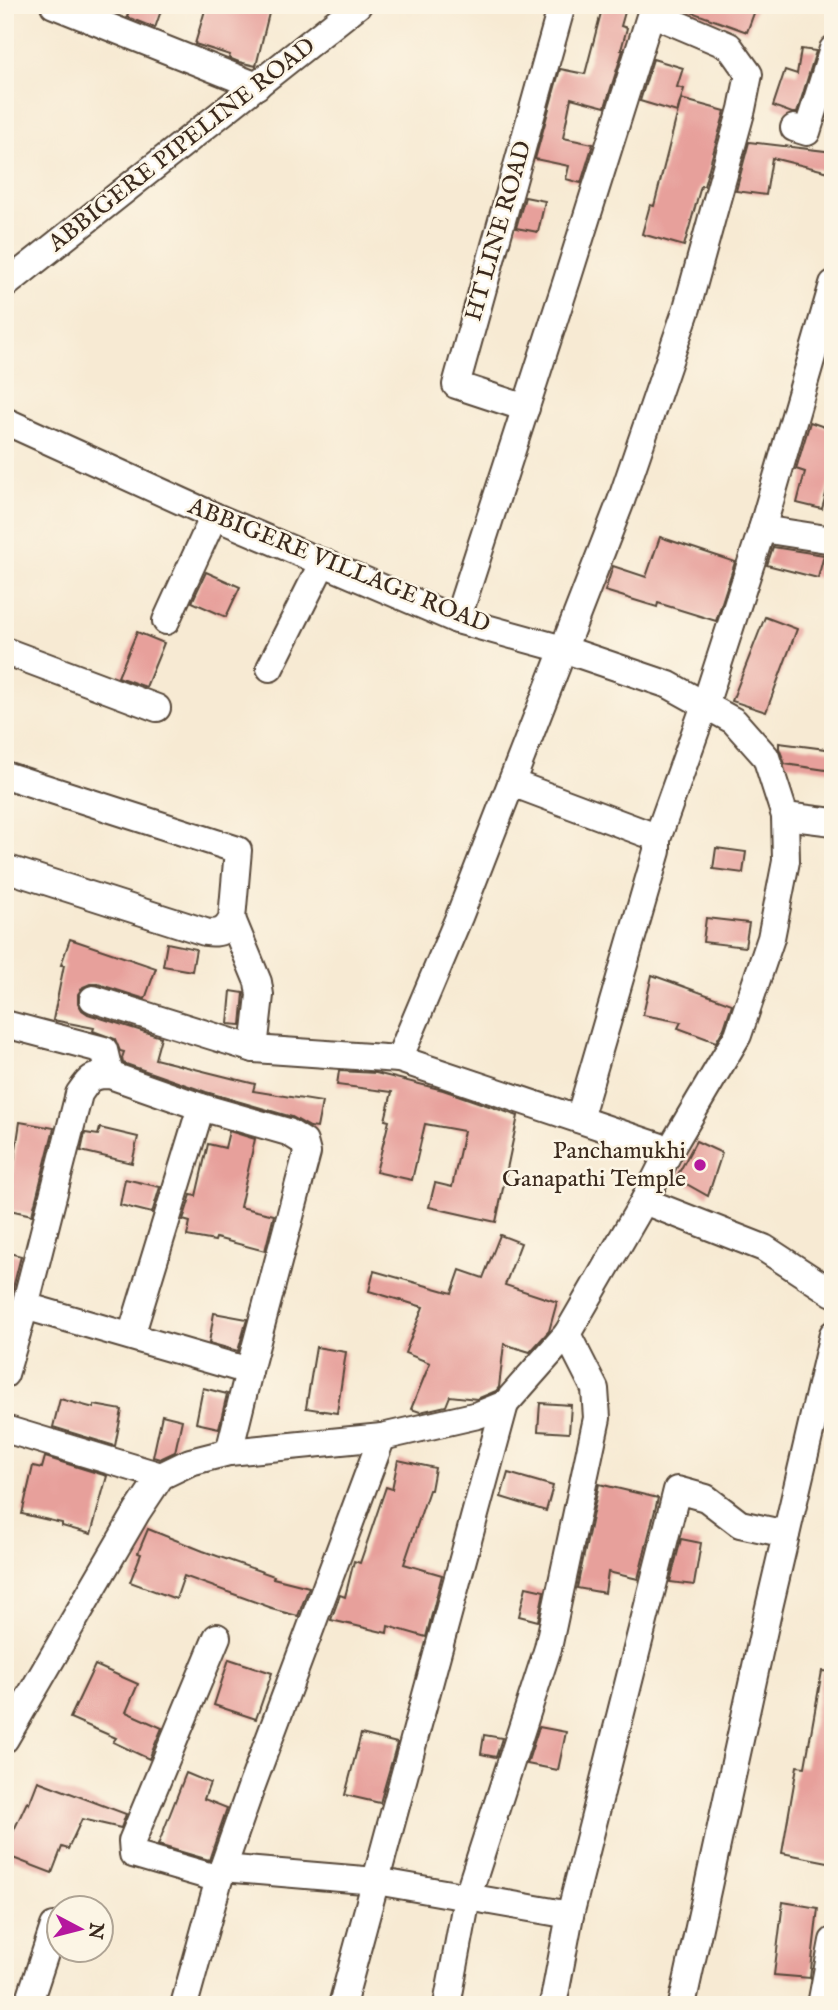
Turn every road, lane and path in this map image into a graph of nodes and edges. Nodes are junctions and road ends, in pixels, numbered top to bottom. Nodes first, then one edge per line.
1 (54, 5) edge
2 (358, 5) edge
3 (562, 5) edge
4 (652, 9) edge
5 (833, 49) edge
6 (257, 86) junction
7 (794, 128) dead end
8 (833, 284) edge
9 (5, 285) edge
10 (526, 408) junction
11 (5, 421) edge
12 (214, 516) junction
13 (762, 529) junction
14 (833, 540) edge
15 (323, 562) junction
16 (457, 620) junction
17 (166, 621) dead end
18 (563, 649) junction
19 (5, 651) edge
20 (270, 668) dead end
21 (705, 705) junction
22 (157, 708) dead end
23 (5, 775) edge
24 (512, 783) junction
25 (785, 816) junction
26 (833, 822) edge
27 (657, 839) junction
28 (5, 868) edge
29 (232, 919) junction
30 (93, 999) dead end
31 (5, 1024) edge
32 (254, 1049) junction
33 (399, 1059) junction
34 (110, 1075) junction
35 (201, 1107) junction
36 (579, 1119) junction
37 (670, 1150) junction
38 (644, 1201) junction
39 (833, 1293) edge
40 (25, 1306) junction
41 (566, 1334) junction
42 (833, 1334) edge
43 (131, 1336) junction
44 (249, 1371) junction
45 (5, 1374) edge
46 (505, 1404) junction
47 (5, 1429) edge
48 (382, 1437) junction
49 (229, 1452) junction
50 (161, 1476) junction
51 (786, 1534) junction
52 (217, 1637) dead end
53 (5, 1739) edge
54 (221, 1873) junction
55 (376, 1881) junction
56 (467, 1898) junction
57 (570, 1915) junction
58 (833, 1941) edge
59 (46, 1950) edge
60 (28, 2005) edge
61 (184, 2005) edge
62 (342, 2005) edge
63 (447, 2005) edge
64 (553, 2005) edge
65 (681, 2005) edge
66 (821, 2005) edge

1 - 6 street
2 - 6 street, ABBIGERE PIPELINE ROAD
3 - 10 street, HT LINE ROAD
4 - 10 street
4 - 18 street
5 - 7 street
6 - 9 street, ABBIGERE PIPELINE ROAD
8 - 13 street
10 - 16 street
11 - 12 street, ABBIGERE VILLAGE ROAD
12 - 15 street, ABBIGERE VILLAGE ROAD
12 - 17 street
13 - 14 street
13 - 21 street
15 - 16 street, ABBIGERE VILLAGE ROAD
15 - 20 street
16 - 18 street, ABBIGERE VILLAGE ROAD
18 - 21 street, ABBIGERE VILLAGE ROAD
18 - 24 street
19 - 22 street
21 - 25 street, ABBIGERE VILLAGE ROAD
21 - 27 street
23 - 29 street
24 - 27 street
24 - 33 street
25 - 26 street
25 - 37 street, ABBIGERE VILLAGE ROAD
27 - 36 street
28 - 29 street
29 - 32 street
30 - 32 street
31 - 34 street
32 - 33 street
33 - 36 street
34 - 35 street
34 - 40 street
35 - 43 street
35 - 44 street
36 - 37 street
37 - 38 street, ABBIGERE VILLAGE ROAD
38 - 39 street
38 - 41 street, ABBIGERE VILLAGE ROAD
40 - 43 street
40 - 45 street
41 - 46 street, ABBIGERE VILLAGE ROAD
41 - 56 street
42 - 51 street
43 - 44 street
44 - 49 street
46 - 48 street
46 - 55 street
47 - 50 street
48 - 49 street
48 - 54 street
49 - 50 street
50 - 53 street
51 - 57 street
51 - 65 street
52 - 54 street
54 - 55 street
54 - 61 street
55 - 56 street
55 - 62 street
56 - 57 street
56 - 63 street
57 - 64 street
58 - 66 street
59 - 60 street

